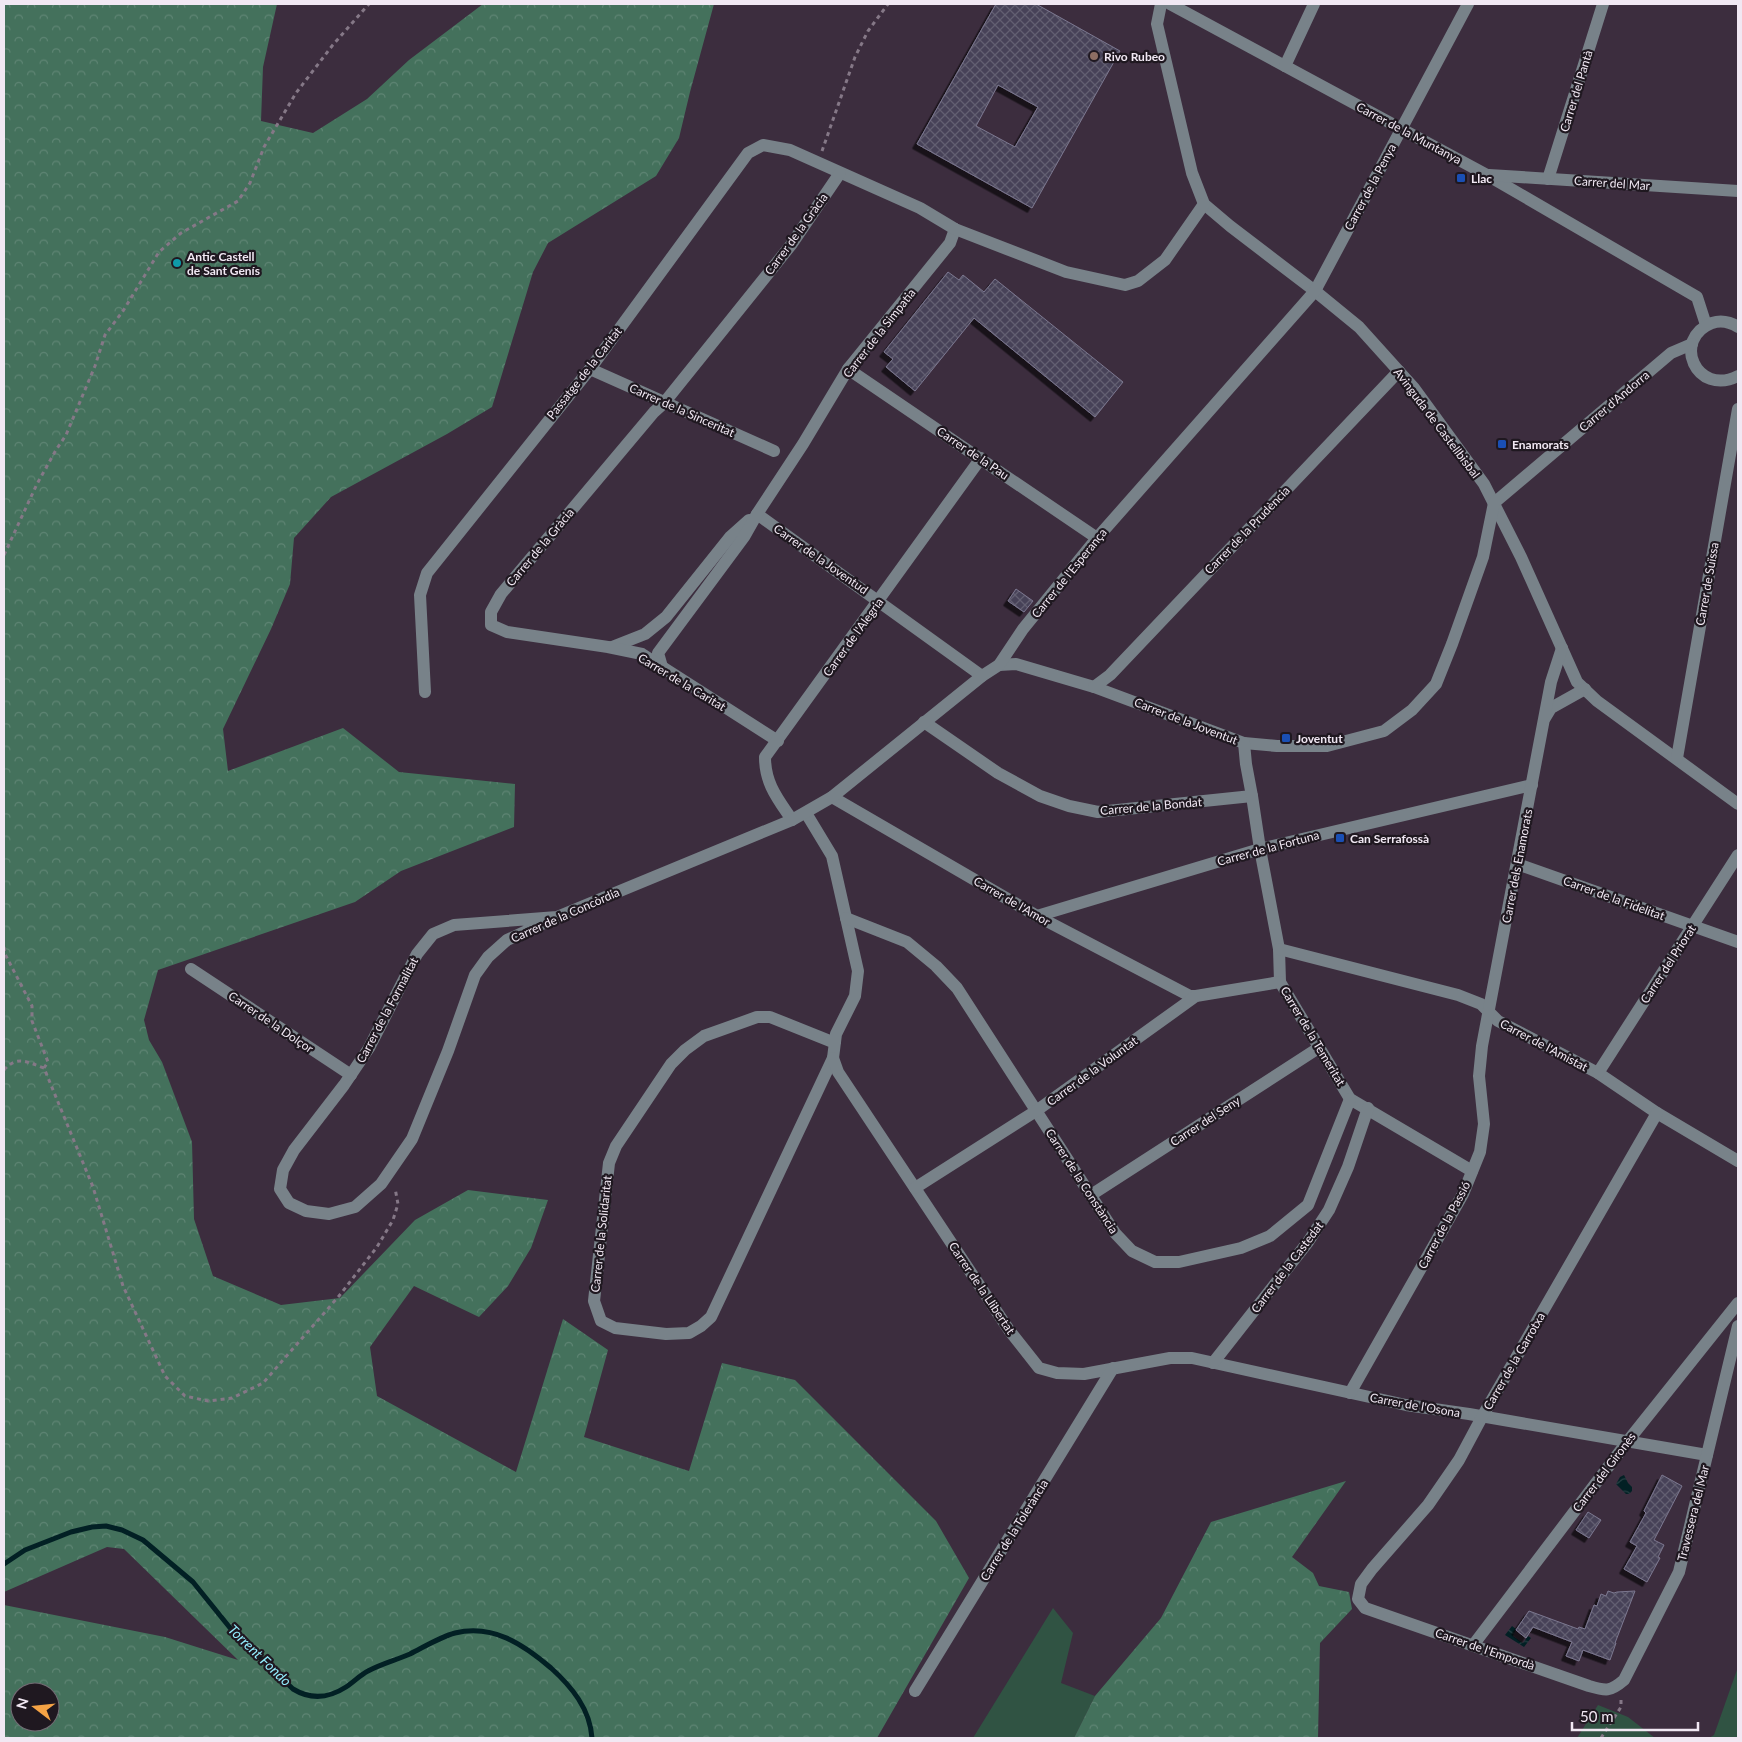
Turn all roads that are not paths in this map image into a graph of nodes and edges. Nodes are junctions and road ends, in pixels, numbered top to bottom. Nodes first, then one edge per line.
1 (1160, 4) edge
2 (1170, 4) edge
3 (1314, 4) edge
4 (1468, 4) edge
5 (1603, 4) edge
6 (1285, 66) junction
7 (1401, 129) junction
8 (840, 173) junction
9 (1486, 174) junction
10 (1548, 179) junction
11 (1738, 191) edge
12 (1204, 204) junction
13 (955, 230) junction
14 (1315, 292) junction
15 (1706, 325) junction
16 (1738, 326) edge
17 (1692, 344) junction
18 (590, 369) junction
19 (848, 369) junction
20 (1399, 371) junction
21 (1738, 376) edge
22 (664, 403) junction
23 (1738, 409) edge
24 (774, 451) dead end
25 (981, 458) junction
26 (1494, 503) junction
27 (757, 514) junction
28 (1096, 538) junction
29 (879, 600) junction
30 (491, 625) joint
31 (612, 648) junction
32 (1562, 648) junction
33 (999, 665) junction
34 (662, 667) junction
35 (982, 676) junction
36 (1094, 687) junction
37 (1585, 689) junction
38 (425, 692) dead end
39 (1544, 720) junction
40 (924, 722) junction
41 (778, 741) junction
42 (1244, 744) junction
43 (1677, 758) junction
44 (1532, 785) junction
45 (1252, 796) junction
46 (832, 797) junction
47 (1738, 804) edge
48 (806, 813) junction
49 (792, 820) junction
50 (1260, 849) junction
51 (1738, 855) edge
52 (1517, 864) junction
53 (1037, 916) junction
54 (557, 917) junction
55 (846, 918) junction
56 (1692, 926) junction
57 (1738, 942) edge
58 (1279, 949) junction
59 (191, 969) dead end
60 (1280, 982) junction
61 (1196, 996) junction
62 (1489, 1013) junction
63 (835, 1043) junction
64 (1320, 1047) junction
65 (833, 1058) junction
66 (1598, 1074) junction
67 (351, 1075) junction
68 (1350, 1099) junction
69 (1368, 1108) junction
70 (1036, 1111) junction
71 (1658, 1113) junction
72 (1738, 1160) edge
73 (1472, 1171) junction
74 (914, 1188) junction
75 (1091, 1195) junction
76 (306, 1210) joint
77 (1738, 1304) edge
78 (1738, 1326) edge
79 (1213, 1363) junction
80 (1113, 1368) junction
81 (1350, 1393) junction
82 (1482, 1417) junction
83 (1627, 1442) junction
84 (1707, 1455) junction
85 (1358, 1599) joint
86 (1474, 1644) junction
87 (1618, 1685) joint
88 (915, 1691) dead end

1 - 12 street, Avinguda de Castellbisbal
2 - 6 street, Carrer de la Muntanya
3 - 6 street
4 - 7 street, Carrer de la Penya
5 - 10 street, Carrer del Pantà
6 - 7 street, Carrer de la Muntanya
7 - 9 street, Carrer de la Muntanya
7 - 14 street, Carrer de la Penya
8 - 13 street
8 - 18 street, Passatge de la Caritat
8 - 22 street, Carrer de la Gràcia
9 - 10 street, Carrer del Mar
9 - 15 street, Carrer de la Muntanya
10 - 11 street, Carrer del Mar
12 - 13 street
12 - 14 street, Avinguda de Castellbisbal
13 - 19 street, Carrer de la Simpatia
14 - 20 street, Avinguda de Castellbisbal
14 - 28 street, Carrer de l'Esperança
15 - 16 street
15 - 17 street
17 - 21 street
17 - 26 street, Carrer d'Andorra
18 - 22 street, Carrer de la Sinceritat
18 - 38 street, Passatge de la Caritat
19 - 25 street, Carrer de la Pau
19 - 27 street, Carrer de la Simpatia
20 - 26 street, Avinguda de Castellbisbal
20 - 36 street, Carrer de la Prudència
22 - 24 street, Carrer de la Sinceritat
22 - 30 street, Carrer de la Gràcia
23 - 43 street, Carrer de Suïssa
25 - 28 street, Carrer de la Pau
25 - 29 street, Carrer de l'Alegria
26 - 32 street, Avinguda de Castellbisbal
26 - 42 street, Carrer de la Joventut
27 - 29 street, Carrer de la Joventud
27 - 31 street, Carrer de la Simpatia
27 - 34 street, Carrer de la Simpatia
28 - 33 street, Carrer de l'Esperança
29 - 35 street, Carrer de la Joventud
29 - 41 street, Carrer de l'Alegria
30 - 31 street, Carrer de la Caritat
31 - 34 street, Carrer de la Caritat
32 - 37 street, Avinguda de Castellbisbal
32 - 39 street, Carrer dels Enamorats
33 - 35 street, Carrer de l'Esperança
33 - 36 street, Carrer de la Joventut
34 - 41 street, Carrer de la Caritat
35 - 40 street, Carrer de l'Esperança
36 - 42 street, Carrer de la Joventut
37 - 39 street
37 - 43 street, Avinguda de Castellbisbal
39 - 44 street, Carrer dels Enamorats
40 - 45 street, Carrer de la Bondat
40 - 46 street, Carrer de l'Esperança
41 - 49 street, Carrer de l'Alegria
42 - 45 street, Carrer de la Temeritat
43 - 47 street, Avinguda de Castellbisbal
44 - 50 street, Carrer de la Fortuna
44 - 52 street, Carrer dels Enamorats
45 - 50 street, Carrer de la Temeritat
46 - 48 street, Carrer de l'Esperança
46 - 53 street, Carrer de l'Amor
48 - 49 street, Carrer de l'Esperança
48 - 55 street, Carrer de la Solidaritat
49 - 54 street, Carrer de la Concòrdia
50 - 53 street, Carrer de la Fortuna
50 - 58 street, Carrer de la Temeritat
51 - 56 street, Carrer del Priorat
52 - 56 street, Carrer de la Fidelitat
52 - 62 street, Carrer dels Enamorats
53 - 61 street, Carrer de l'Amor
54 - 67 street, Carrer de la Formalitat
54 - 76 street, Carrer de la Concòrdia
55 - 63 street, Carrer de la Solidaritat
55 - 70 street, Carrer de la Constància
56 - 57 street, Carrer de la Fidelitat
56 - 66 street, Carrer del Priorat
58 - 60 street, Carrer de la Temeritat
58 - 62 street, Carrer de l'Amistat
59 - 67 street, Carrer de la Dolçor
60 - 61 street, Carrer de la Voluntat
60 - 64 street, Carrer de la Temeritat
61 - 70 street, Carrer de la Voluntat
62 - 66 street, Carrer de l'Amistat
62 - 73 street, Carrer de la Passió
63 - 65 street, Carrer de la Solidaritat
63 - 65 street, Carrer de la Solidaritat
64 - 68 street, Carrer de la Temeritat
64 - 75 street, Carrer del Seny
65 - 74 street, Carrer de la Llibertat
66 - 71 street, Carrer de l'Amistat
67 - 76 street, Carrer de la Formalitat
68 - 69 street, Carrer de la Temeritat
68 - 75 street, Carrer de la Constància
69 - 73 street, Carrer de la Temeritat
69 - 79 street, Carrer de la Castedat
70 - 74 street, Carrer de la Voluntat
70 - 75 street, Carrer de la Constància
71 - 72 street, Carrer de l'Amistat
71 - 82 street, Carrer de la Garrotxa
73 - 81 street, Carrer de la Passió
74 - 80 street, Carrer de la Llibertat
77 - 83 street, Carrer del Gironès
78 - 84 street, Travessera del Mar
79 - 80 street, Carrer de la Llibertat
79 - 81 street, Carrer de l'Osona
80 - 88 street, Carrer de la Tolerància
81 - 82 street, Carrer de l'Osona
82 - 83 street, Carrer de l'Osona
82 - 85 street, Carrer de la Garrotxa
83 - 84 street, Carrer de l'Osona
83 - 86 street, Carrer del Gironès
84 - 87 street, Travessera del Mar
85 - 86 street, Carrer de l'Empordà
86 - 87 street, Carrer de l'Empordà

